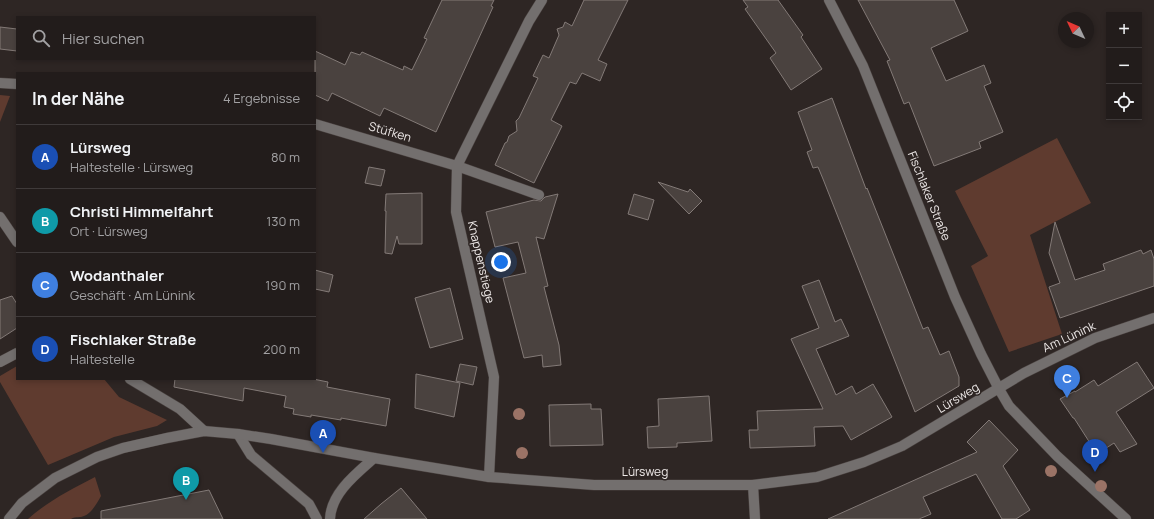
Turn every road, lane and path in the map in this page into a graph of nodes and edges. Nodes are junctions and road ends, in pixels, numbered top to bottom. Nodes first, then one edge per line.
1 (542, 0) edge
2 (829, 0) edge
3 (0, 83) edge
4 (16, 84) edge
5 (316, 124) edge
6 (457, 166) junction
7 (539, 195) dead end
8 (0, 217) edge
9 (16, 241) edge
10 (1154, 318) edge
11 (16, 353) edge
12 (0, 362) edge
13 (132, 380) edge
14 (999, 389) junction
15 (204, 431) junction
16 (238, 434) junction
17 (374, 458) junction
18 (489, 477) junction
19 (753, 485) junction
20 (9, 519) edge
21 (317, 519) edge
22 (330, 519) edge
23 (755, 519) edge
24 (1126, 519) edge

1 - 6 street, Knappenstiege
2 - 14 street, Fischlaker Straße
3 - 4 street
5 - 6 street, Stüfken
6 - 7 street, Stüfken
6 - 18 street, Knappenstiege
8 - 9 street
10 - 14 street, Am Lünink
11 - 12 street
13 - 15 street
14 - 19 street, Lürsweg
14 - 24 street, Fischlaker Straße
15 - 16 street, Lürsweg
15 - 20 street, Lürsweg
16 - 17 street, Lürsweg
16 - 21 street
17 - 18 street, Lürsweg
17 - 22 street
18 - 19 street, Lürsweg
19 - 23 street

